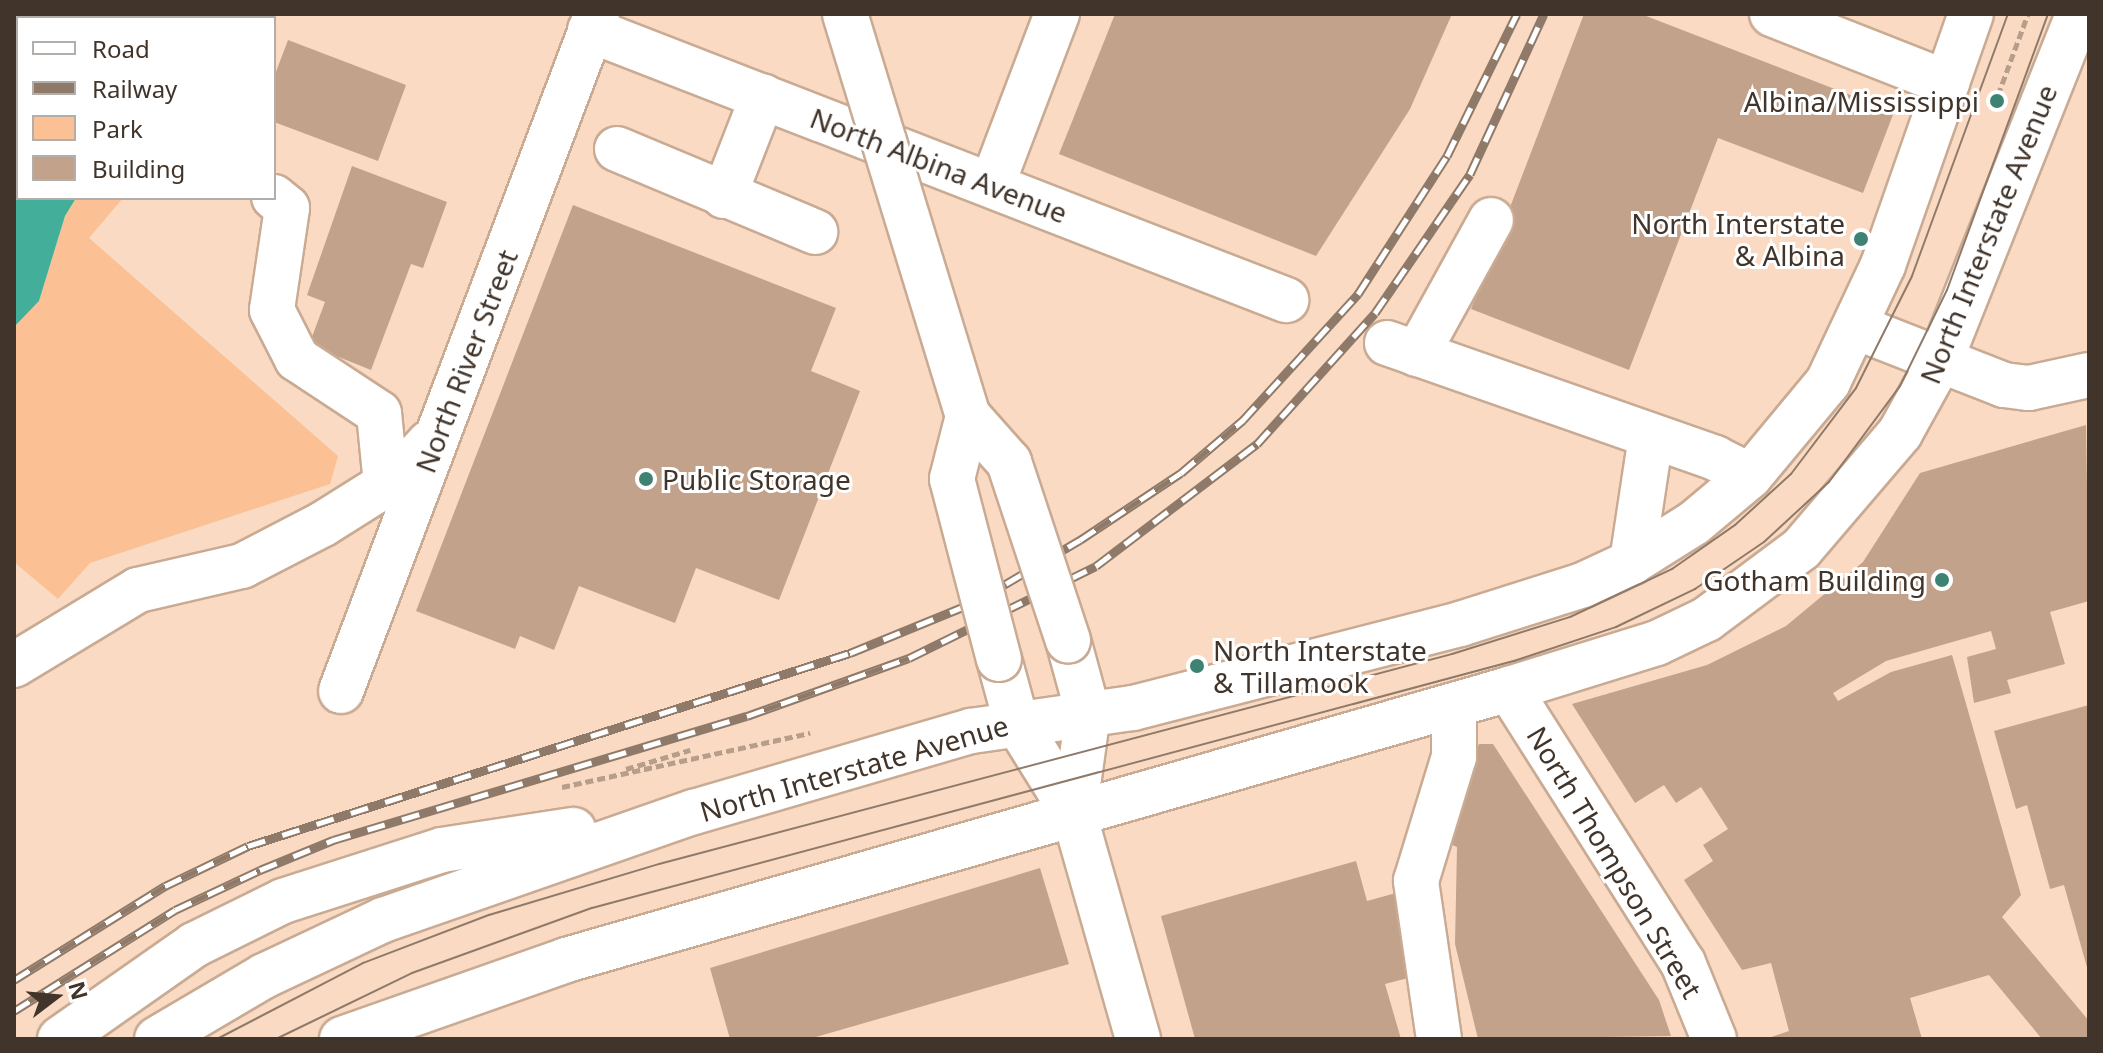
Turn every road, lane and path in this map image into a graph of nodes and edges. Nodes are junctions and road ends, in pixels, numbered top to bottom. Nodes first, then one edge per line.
1 (845, 14) edge
2 (1057, 14) edge
3 (1772, 14) edge
4 (1971, 14) edge
5 (2078, 14) edge
6 (594, 22) edge
7 (1947, 83) junction
8 (763, 96) junction
9 (617, 149) dead end
10 (992, 185) junction
11 (724, 196) junction
12 (276, 199) edge
13 (1491, 220) dead end
14 (815, 232) dead end
15 (1286, 300) dead end
16 (1856, 327) junction
17 (1941, 359) junction
18 (2089, 375) edge
19 (968, 416) junction
20 (439, 432) junction
21 (1651, 437) junction
22 (1750, 476) junction
23 (386, 484) junction
24 (1632, 562) junction
25 (14, 665) edge
26 (1509, 689) junction
27 (341, 691) dead end
28 (1454, 705) junction
29 (1088, 713) junction
30 (1016, 721) junction
31 (816, 732) dead end
32 (690, 750) dead end
33 (607, 774) junction
34 (547, 792) dead end
35 (694, 812) junction
36 (1074, 814) junction
37 (60, 1039) edge
38 (157, 1039) edge
39 (342, 1039) edge
40 (1138, 1039) edge
41 (1439, 1039) edge
42 (1714, 1039) edge

1 - 19 street, bridge
2 - 10 street
3 - 7 street
4 - 7 street, North Interstate Avenue
5 - 17 street, North Interstate Avenue
6 - 8 street, North Albina Avenue
6 - 20 street, North River Street
7 - 16 street, North Interstate Avenue
8 - 10 street, North Albina Avenue
8 - 11 street
9 - 11 street
10 - 15 street, North Albina Avenue
11 - 14 street
12 - 23 street
13 - 21 street
16 - 17 street
16 - 22 street, North Interstate Avenue
17 - 18 street
17 - 26 street, North Interstate Avenue
19 - 29 street, bridge
19 - 30 street, bridge
20 - 23 street
20 - 27 street, North River Street
21 - 22 street
21 - 24 street
22 - 24 street, North Interstate Avenue
23 - 25 street
24 - 29 street, North Interstate Avenue
26 - 28 street, North Interstate Avenue
26 - 42 street, North Thompson Street
28 - 36 street, North Interstate Avenue
28 - 41 street
29 - 30 street, North Interstate Avenue
29 - 36 street
30 - 35 street, North Interstate Avenue
30 - 36 street
31 - 33 path
32 - 33 path
33 - 34 path
35 - 37 street
35 - 38 street, North Interstate Avenue
36 - 39 street, North Interstate Avenue
36 - 40 street

